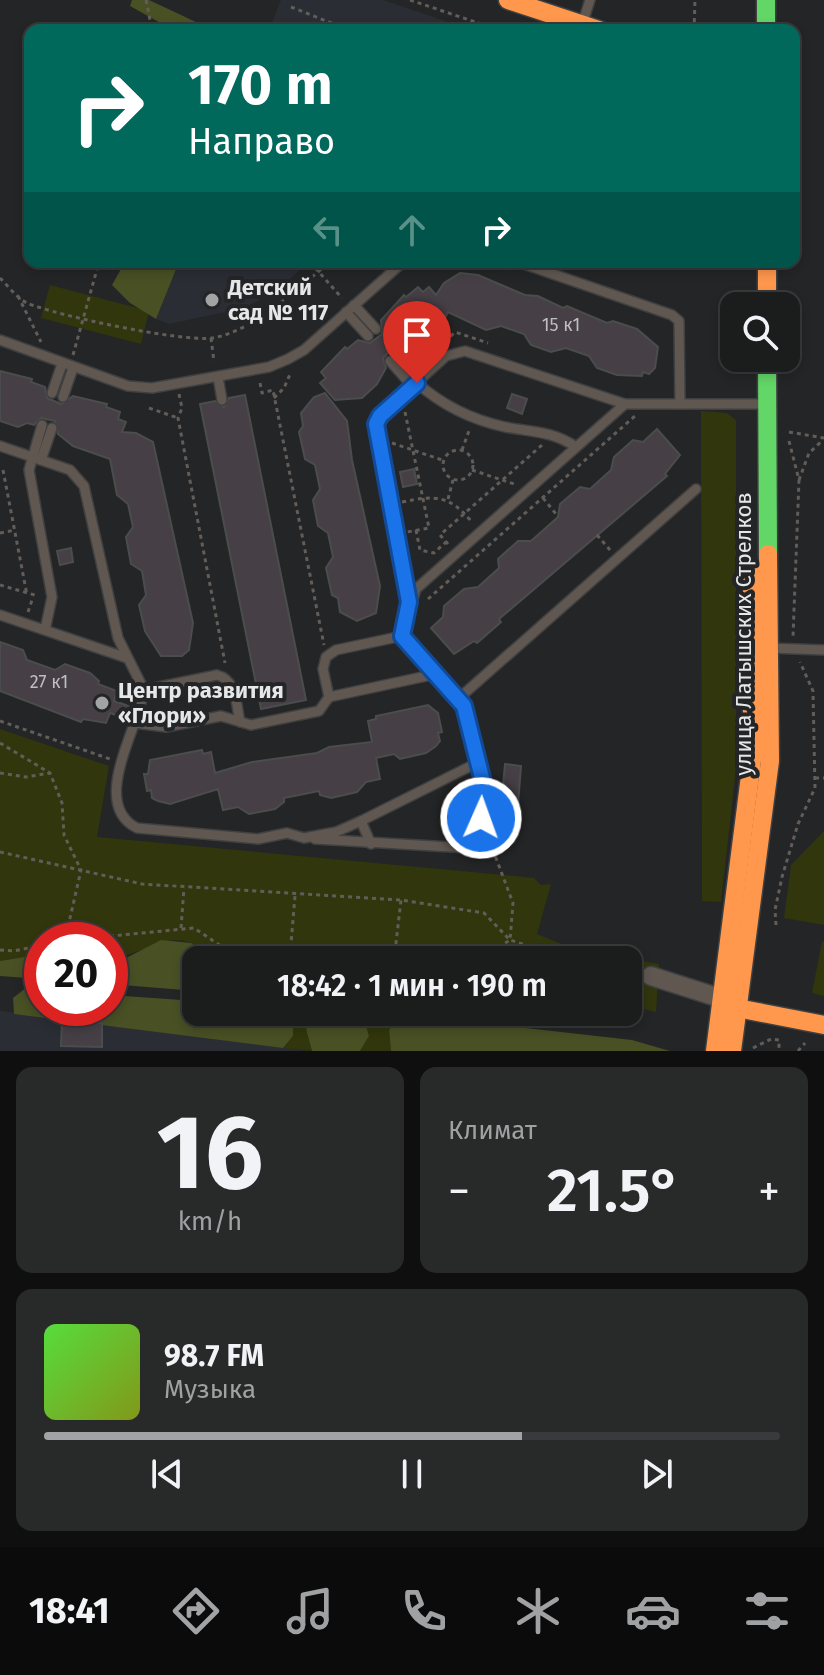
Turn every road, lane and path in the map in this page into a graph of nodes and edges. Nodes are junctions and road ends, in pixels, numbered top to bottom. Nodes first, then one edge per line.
1 (146, 0) edge
2 (410, 0) edge
3 (508, 0) edge
4 (590, 0) edge
5 (695, 0) edge
6 (752, 0) edge
7 (766, 0) edge
8 (291, 7) dead end
9 (151, 24) edge
10 (334, 24) edge
11 (481, 24) edge
12 (579, 24) edge
13 (593, 24) edge
14 (694, 24) edge
15 (752, 24) edge
16 (766, 24) edge
17 (97, 268) edge
18 (315, 268) edge
19 (322, 268) edge
20 (395, 268) edge
21 (527, 268) edge
22 (752, 268) edge
23 (767, 268) edge
24 (318, 271) junction
25 (0, 278) edge
26 (752, 292) edge
27 (767, 292) edge
28 (18, 296) junction
29 (349, 303) junction
30 (346, 312) junction
31 (83, 318) junction
32 (211, 338) junction
33 (0, 340) edge
34 (34, 343) dead end
35 (498, 347) dead end
36 (434, 351) dead end
37 (60, 352) dead end
38 (398, 353) dead end
39 (390, 361) dead end
40 (68, 366) junction
41 (281, 371) dead end
42 (754, 372) edge
43 (765, 372) edge
44 (217, 377) junction
45 (259, 377) dead end
46 (417, 383) junction
47 (52, 393) dead end
48 (179, 394) junction
49 (171, 396) dead end
50 (63, 397) dead end
51 (402, 397) junction
52 (274, 398) junction
53 (222, 400) dead end
54 (625, 404) junction
55 (644, 404) junction
56 (680, 404) junction
57 (760, 404) junction
58 (149, 408) dead end
59 (474, 416) junction
60 (178, 418) junction
61 (786, 421) dead end
62 (47, 426) dead end
63 (786, 432) junction
64 (553, 435) junction
65 (377, 438) junction
66 (824, 439) edge
67 (0, 446) edge
68 (576, 447) junction
69 (413, 450) junction
70 (462, 450) junction
71 (36, 458) junction
72 (443, 460) junction
73 (3, 470) dead end
74 (472, 470) junction
75 (453, 480) junction
76 (502, 480) junction
77 (799, 480) junction
78 (529, 489) junction
79 (696, 489) dead end
80 (423, 497) junction
81 (543, 498) junction
82 (448, 499) junction
83 (390, 504) junction
84 (464, 513) junction
85 (556, 514) dead end
86 (429, 528) junction
87 (15, 530) junction
88 (416, 530) junction
89 (481, 531) junction
90 (0, 533) edge
91 (396, 534) junction
92 (440, 535) junction
93 (597, 535) dead end
94 (601, 540) dead end
95 (446, 542) junction
96 (456, 553) junction
97 (0, 585) edge
98 (51, 593) junction
99 (27, 595) junction
100 (409, 602) junction
101 (419, 610) dead end
102 (0, 615) edge
103 (45, 630) junction
104 (402, 636) junction
105 (769, 648) junction
106 (794, 649) junction
107 (824, 650) edge
108 (326, 657) junction
109 (127, 658) junction
110 (436, 674) junction
111 (212, 676) junction
112 (144, 690) junction
113 (329, 697) junction
114 (458, 699) junction
115 (0, 721) edge
116 (240, 722) junction
117 (135, 723) junction
118 (0, 743) edge
119 (121, 763) junction
120 (477, 763) junction
121 (0, 773) edge
122 (50, 773) junction
123 (815, 778) junction
124 (824, 778) edge
125 (481, 818) joint
126 (361, 821) junction
127 (304, 838) junction
128 (371, 844) junction
129 (468, 848) dead end
130 (0, 852) edge
131 (81, 870) junction
132 (184, 887) junction
133 (295, 894) junction
134 (401, 900) junction
135 (71, 922) edge
136 (776, 925) dead end
137 (181, 928) junction
138 (128, 937) edge
139 (510, 940) junction
140 (221, 946) edge
141 (291, 946) edge
142 (397, 946) edge
143 (500, 946) edge
144 (529, 946) edge
145 (24, 947) edge
146 (0, 950) edge
147 (651, 976) dead end
148 (733, 1000) junction
149 (824, 1011) edge
150 (824, 1025) edge
151 (805, 1043) dead end
152 (715, 1051) edge
153 (732, 1051) edge
154 (751, 1051) edge
155 (779, 1051) edge
156 (798, 1051) edge

1 - 9 path
2 - 11 path
3 - 12 street
4 - 13 lane
5 - 14 path
6 - 15 street
7 - 16 street
8 - 10 path
17 - 31 path
18 - 24 path
19 - 24 path
20 - 29 lane
21 - 56 lane
22 - 26 street
23 - 27 street
24 - 29 path
24 - 32 path
25 - 28 path
28 - 31 path
28 - 34 path
29 - 30 lane
29 - 30 lane
30 - 44 lane
31 - 32 path
31 - 37 path
32 - 44 path
33 - 40 lane
35 - 36 path
38 - 46 lane
39 - 46 lane
40 - 44 lane
40 - 47 lane
40 - 50 lane
41 - 52 path
42 - 57 street, улица Латышских Стрелков
43 - 57 street, улица Латышских Стрелков
44 - 48 path
44 - 53 lane
45 - 52 path
46 - 51 lane
46 - 54 lane
46 - 59 lane
48 - 49 path
48 - 60 path
51 - 65 lane
51 - 69 path
52 - 108 path
54 - 55 lane
54 - 68 lane
55 - 56 lane
55 - 81 path
56 - 57 lane
57 - 105 street, улица Латышских Стрелков
57 - 148 street, улица Латышских Стрелков
58 - 60 path
59 - 64 lane
59 - 70 path
60 - 111 path
61 - 63 path
62 - 71 lane
63 - 66 path
63 - 77 path
64 - 68 lane
64 - 76 path
65 - 69 path
65 - 83 lane
66 - 77 path
67 - 71 lane
68 - 78 lane
69 - 72 path
69 - 80 path
70 - 72 path
70 - 74 path
71 - 98 lane
71 - 109 lane
72 - 75 path
73 - 87 path
74 - 75 path
74 - 76 path
75 - 82 path
76 - 78 path
76 - 84 path
77 - 106 path
78 - 89 lane
79 - 114 lane
80 - 82 path
80 - 83 path
80 - 86 path
81 - 85 path
81 - 101 path
82 - 84 path
83 - 91 lane
84 - 89 path
84 - 92 path
86 - 88 path
86 - 92 path
87 - 90 path
87 - 99 path
88 - 91 path
88 - 95 path
89 - 96 lane
91 - 100 lane
92 - 95 path
93 - 94 path
95 - 96 path
96 - 100 lane
97 - 99 path
98 - 99 path
98 - 103 lane
100 - 104 lane
102 - 103 lane
103 - 109 lane
104 - 108 lane
104 - 110 lane
105 - 106 lane
105 - 148 street, улица Латышских Стрелков
106 - 107 lane
106 - 123 path
108 - 113 lane
109 - 112 lane
110 - 113 lane
110 - 114 lane
111 - 112 lane
111 - 116 lane
112 - 117 lane
113 - 116 lane
114 - 120 lane
115 - 119 path
116 - 117 lane
117 - 119 lane
118 - 122 path
119 - 127 lane
120 - 125 lane
120 - 126 lane
121 - 122 path
122 - 131 path
123 - 124 path
123 - 136 path
125 - 139 path
126 - 127 lane
126 - 128 lane
127 - 128 lane
128 - 129 lane
130 - 131 path
131 - 132 path
131 - 135 path
132 - 133 path
132 - 137 path
133 - 134 path
133 - 141 path
134 - 139 path
134 - 142 path
137 - 138 path
137 - 140 path
139 - 143 path
139 - 144 path
145 - 146 path
147 - 148 street
148 - 149 street
148 - 150 street
148 - 152 street, улица Латышских Стрелков
148 - 153 street, улица Латышских Стрелков
151 - 156 path
154 - 155 path

